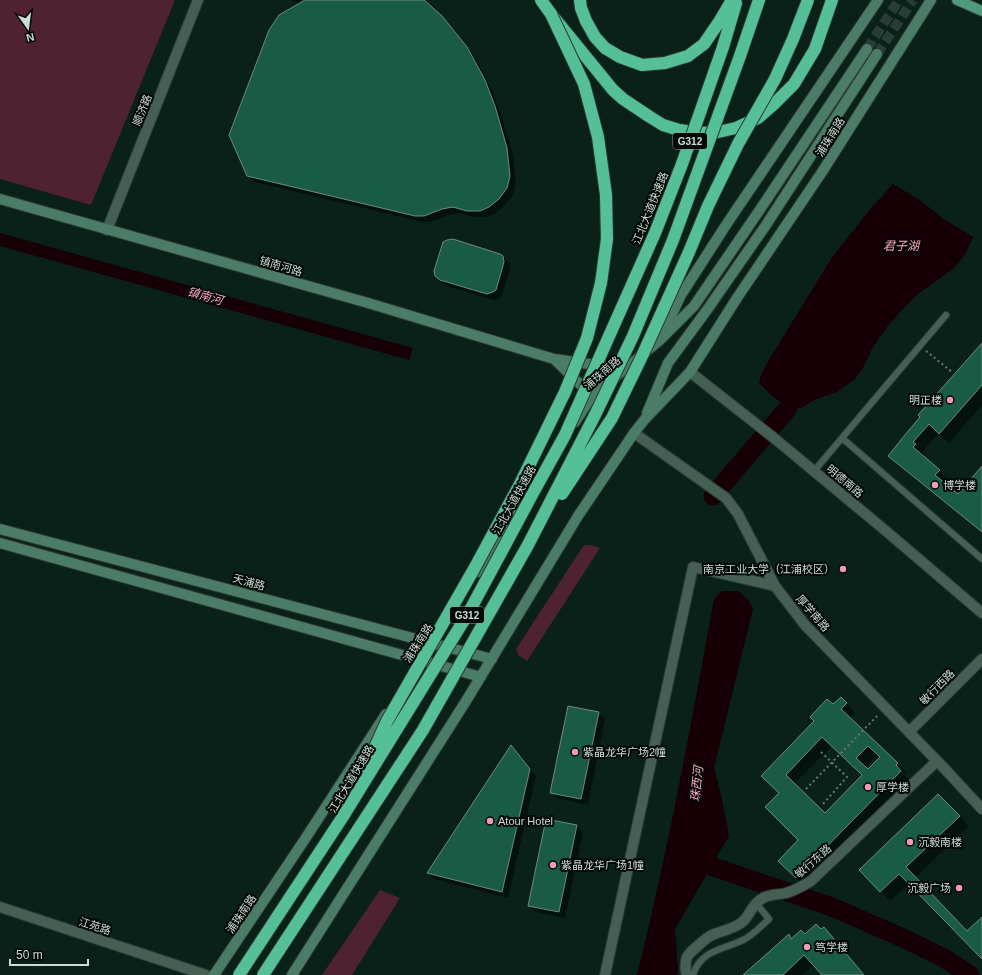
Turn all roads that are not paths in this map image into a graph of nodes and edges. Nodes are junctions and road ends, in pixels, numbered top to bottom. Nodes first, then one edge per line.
1 (198, 0) edge
2 (541, 0) edge
3 (580, 0) edge
4 (732, 0) edge
5 (737, 0) edge
6 (759, 0) edge
7 (808, 0) edge
8 (832, 0) edge
9 (878, 0) edge
10 (931, 0) edge
11 (957, 0) edge
12 (982, 11) edge
13 (551, 14) junction
14 (867, 49) tunnel mouth
15 (877, 54) tunnel mouth
16 (0, 199) edge
17 (107, 230) junction
18 (946, 315) dead end
19 (660, 340) junction
20 (554, 359) junction
21 (624, 369) junction
22 (690, 372) junction
23 (592, 396) junction
24 (645, 419) junction
25 (634, 433) junction
26 (842, 438) junction
27 (814, 471) junction
28 (0, 529) edge
29 (0, 543) edge
30 (528, 545) junction
31 (982, 559) edge
32 (774, 586) junction
33 (982, 613) edge
34 (432, 643) junction
35 (492, 659) junction
36 (982, 659) edge
37 (421, 660) junction
38 (481, 677) junction
39 (909, 732) junction
40 (937, 761) junction
41 (982, 809) edge
42 (342, 818) junction
43 (756, 903) junction
44 (0, 907) edge
45 (206, 975) edge
46 (214, 975) edge
47 (239, 975) edge
48 (263, 975) edge
49 (292, 975) edge
50 (605, 975) edge
51 (687, 975) edge
52 (693, 975) edge

1 - 17 street, 顺济路
2 - 13 highway
3 - 4 highway
5 - 42 highway, 江北大道快速路 / G312, bridge
6 - 30 highway, G312, bridge
7 - 30 highway, bridge
8 - 13 highway, bridge
9 - 19 street, 浦珠南路
10 - 22 street, 浦珠南路
11 - 12 main road
13 - 42 highway, bridge
14 - 19 street, 浦珠南路
15 - 24 street, 浦珠南路
16 - 17 street, 镇南河路
17 - 20 street, 镇南河路
18 - 26 lane
19 - 21 street, 浦珠南路
20 - 21 street, 镇南河路
20 - 23 street
21 - 23 street, 浦珠南路
22 - 24 street, 浦珠南路
22 - 27 street, 明德南路
23 - 34 street, 浦珠南路
24 - 25 street, 浦珠南路
25 - 32 street, 厚学南路
25 - 35 street, 浦珠南路
26 - 27 lane
26 - 31 lane
27 - 33 street, 明德南路
28 - 34 street, 天浦路
29 - 37 street
30 - 48 highway, G312, bridge
32 - 39 street, 厚学南路
32 - 50 street
34 - 35 street, 天浦路
34 - 37 street, 浦珠南路
35 - 38 street, 浦珠南路
36 - 39 street, 敏行西路
37 - 38 street
37 - 46 street, 浦珠南路
38 - 49 street, 浦珠南路
39 - 40 street, 厚学南路
40 - 41 street, 厚学南路
40 - 43 street, 敏行东路
42 - 47 highway, 江北大道快速路 / G312, bridge
43 - 51 street, 敏行东路
43 - 52 lane
44 - 45 street, 江苑路

